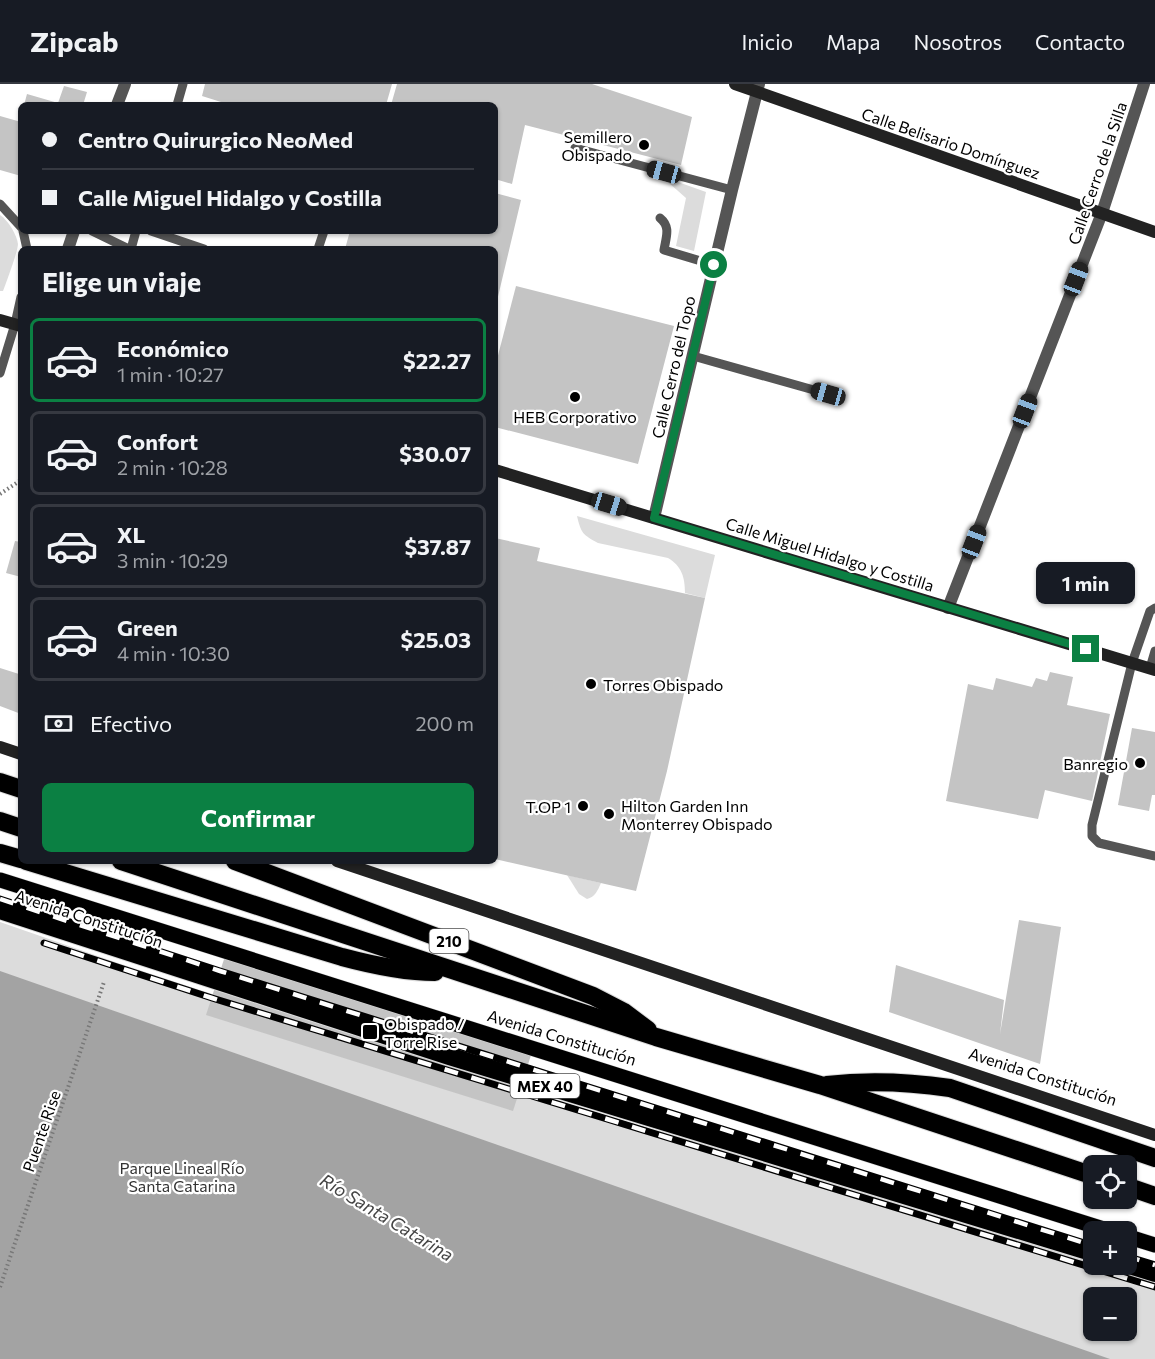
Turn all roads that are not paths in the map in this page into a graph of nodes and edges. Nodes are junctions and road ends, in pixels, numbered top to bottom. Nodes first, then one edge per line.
1 (124, 84) edge
2 (183, 84) edge
3 (735, 84) edge
4 (1144, 84) edge
5 (758, 88) edge
6 (118, 102) edge
7 (178, 102) edge
8 (575, 148) dead end
9 (732, 190) junction
10 (0, 204) edge
11 (1102, 213) junction
12 (660, 218) dead end
13 (18, 224) edge
14 (1155, 232) edge
15 (99, 234) edge
16 (160, 234) edge
17 (124, 246) edge
18 (195, 246) edge
19 (714, 265) junction
20 (0, 320) edge
21 (18, 325) edge
22 (693, 356) junction
23 (0, 373) edge
24 (828, 394) dead end
25 (498, 471) edge
26 (654, 518) junction
27 (948, 608) junction
28 (1155, 608) edge
29 (1155, 651) edge
30 (1132, 663) junction
31 (1152, 669) edge
32 (0, 747) edge
33 (18, 753) edge
34 (0, 782) edge
35 (18, 788) edge
36 (0, 821) edge
37 (18, 827) edge
38 (0, 853) edge
39 (1155, 856) edge
40 (18, 859) edge
41 (36, 864) edge
42 (130, 864) edge
43 (243, 864) edge
44 (347, 864) edge
45 (0, 880) edge
46 (0, 910) edge
47 (455, 972) junction
48 (656, 1037) junction
49 (820, 1085) junction
50 (1155, 1134) edge
51 (1155, 1158) edge
52 (1083, 1172) edge
53 (1137, 1190) edge
54 (1155, 1196) edge
55 (1083, 1223) edge
56 (1137, 1239) edge
57 (1155, 1245) edge
58 (1083, 1250) edge
59 (1137, 1267) edge
60 (1155, 1273) edge

1 - 6 street
2 - 7 lane
3 - 5 street, Calle Belisario Domínguez
4 - 11 street, Calle Cerro de la Silla
5 - 9 street, Calle Cerro del Topo
5 - 11 street, Calle Belisario Domínguez
8 - 9 lane
9 - 19 street, Calle Cerro del Topo
10 - 13 lane
11 - 14 street, Calle Belisario Domínguez
11 - 27 street, Calle Cerro de la Silla
12 - 19 lane
15 - 17 lane
16 - 18 lane
19 - 22 street, Calle Cerro del Topo
20 - 21 street
21 - 23 lane
22 - 24 lane
22 - 26 street, Calle Cerro del Topo
25 - 26 street, Calle Miguel Hidalgo y Costilla
26 - 27 street, Calle Miguel Hidalgo y Costilla
27 - 30 street, Calle Miguel Hidalgo y Costilla
28 - 30 lane
29 - 31 lane
30 - 31 street, Calle Miguel Hidalgo y Costilla
30 - 39 lane
32 - 33 street
34 - 35 highway
36 - 37 highway
38 - 40 highway
41 - 47 highway
42 - 47 highway, Avenida Constitución
43 - 48 highway, 210
44 - 50 street, Avenida Constitución
45 - 55 main road, Avenida Constitución
46 - 58 highway, Avenida Constitución / MEX 40
47 - 48 highway, Avenida Constitución
48 - 49 highway, Avenida Constitución
49 - 51 highway
49 - 52 highway, Avenida Constitución
53 - 54 highway
56 - 57 main road
59 - 60 highway

